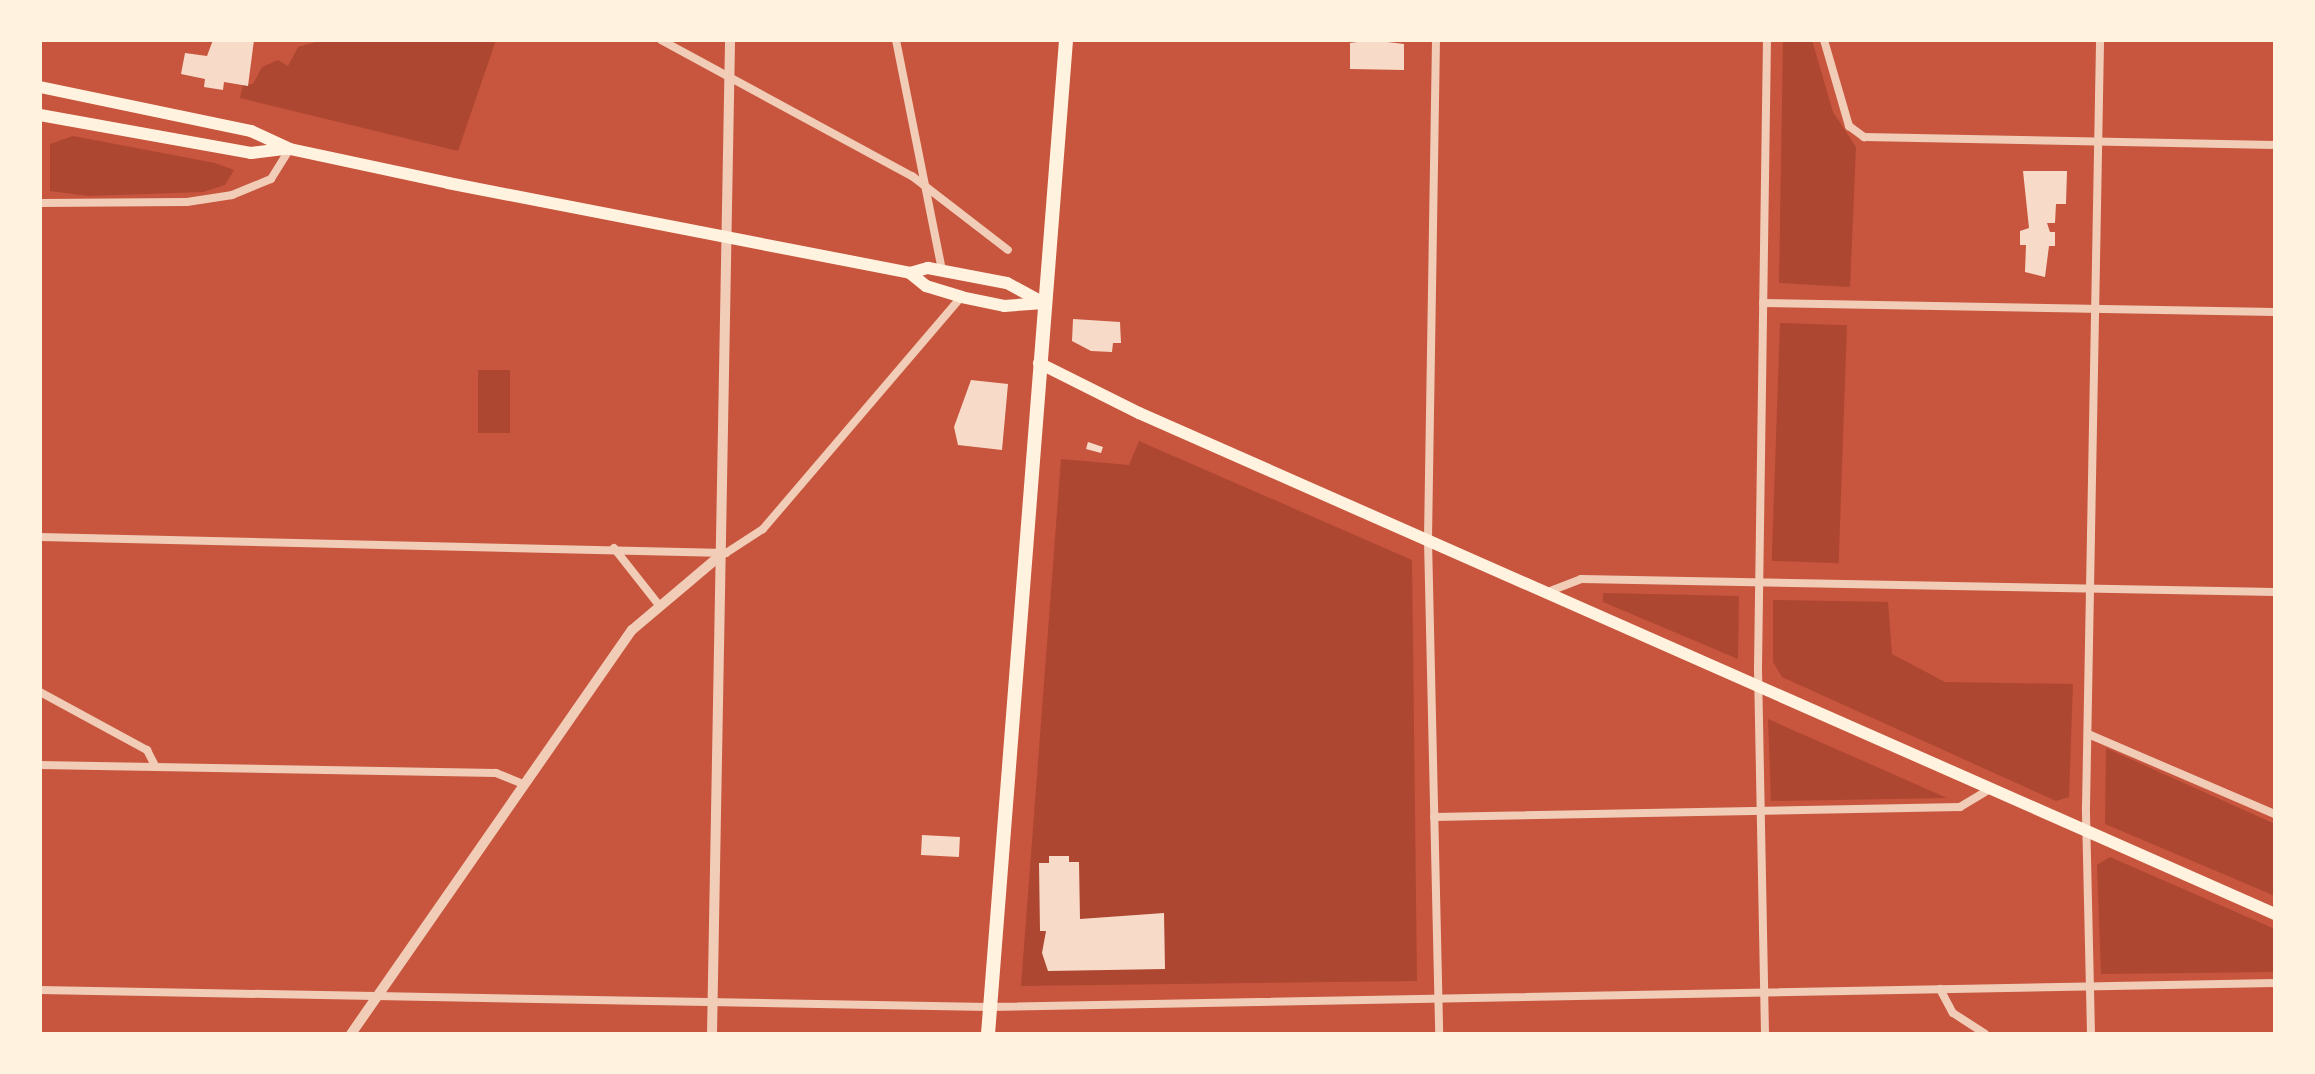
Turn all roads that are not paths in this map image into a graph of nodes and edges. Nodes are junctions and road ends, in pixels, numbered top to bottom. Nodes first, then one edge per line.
1 (661, 40) edge
2 (730, 40) edge
3 (896, 40) edge
4 (1066, 40) edge
5 (1436, 40) edge
6 (1767, 40) edge
7 (1824, 40) edge
8 (2100, 40) edge
9 (730, 77) junction
10 (40, 87) edge
11 (40, 115) edge
12 (2098, 142) junction
13 (2275, 145) edge
14 (290, 149) junction
15 (928, 186) junction
16 (40, 203) edge
17 (727, 239) junction
18 (1008, 250) dead end
19 (942, 271) junction
20 (910, 273) junction
21 (961, 297) junction
22 (1044, 303) junction
23 (1763, 303) junction
24 (2095, 309) junction
25 (2275, 312) edge
26 (1039, 363) junction
27 (40, 537) edge
28 (1428, 540) junction
29 (614, 548) junction
30 (722, 554) junction
31 (1758, 582) junction
32 (2090, 589) junction
33 (2275, 592) edge
34 (1545, 594) junction
35 (658, 604) junction
36 (1758, 688) junction
37 (40, 692) edge
38 (2088, 734) junction
39 (40, 765) edge
40 (155, 766) junction
41 (523, 784) junction
42 (1990, 789) junction
43 (1760, 810) junction
44 (2275, 814) edge
45 (1434, 817) junction
46 (2087, 832) junction
47 (2275, 914) edge
48 (2273, 982) edge
49 (2090, 986) junction
50 (1940, 989) junction
51 (40, 990) edge
52 (1764, 993) junction
53 (377, 996) junction
54 (1438, 999) junction
55 (713, 1003) junction
56 (989, 1007) junction
57 (351, 1034) edge
58 (712, 1034) edge
59 (988, 1034) edge
60 (1439, 1034) edge
61 (1765, 1034) edge
62 (1985, 1034) edge
63 (2091, 1034) edge

1 - 9 street
2 - 9 street
3 - 15 street
4 - 22 highway
5 - 28 street
6 - 23 street
7 - 12 street
8 - 12 street
9 - 15 street
9 - 17 street
10 - 14 main road
11 - 14 main road
12 - 13 street
12 - 24 street
14 - 16 street
14 - 17 main road
15 - 18 street
15 - 19 street
17 - 20 main road
17 - 30 street
19 - 20 main road
19 - 22 main road
20 - 21 main road
21 - 22 main road
21 - 30 street
22 - 26 highway
23 - 24 street
23 - 31 street
24 - 25 street
24 - 32 street
26 - 28 main road
26 - 56 highway
27 - 29 street
28 - 34 main road
28 - 45 street
29 - 30 street
29 - 35 street
30 - 35 street
30 - 55 street
31 - 32 street
31 - 34 street
31 - 36 street
32 - 33 street
32 - 38 street
34 - 36 main road
35 - 41 street
36 - 42 main road
36 - 43 street
37 - 40 street
38 - 44 street
38 - 46 street
39 - 40 street
40 - 41 street
41 - 53 street
42 - 43 street
42 - 46 main road
43 - 45 street
43 - 52 street
45 - 54 street
46 - 47 main road
46 - 49 street
48 - 49 street
49 - 50 street
49 - 63 street
50 - 52 street
50 - 62 street
51 - 53 street
52 - 54 street
52 - 61 street
53 - 55 street
53 - 57 street
54 - 56 street
54 - 60 street
55 - 56 street
55 - 58 street
56 - 59 highway

